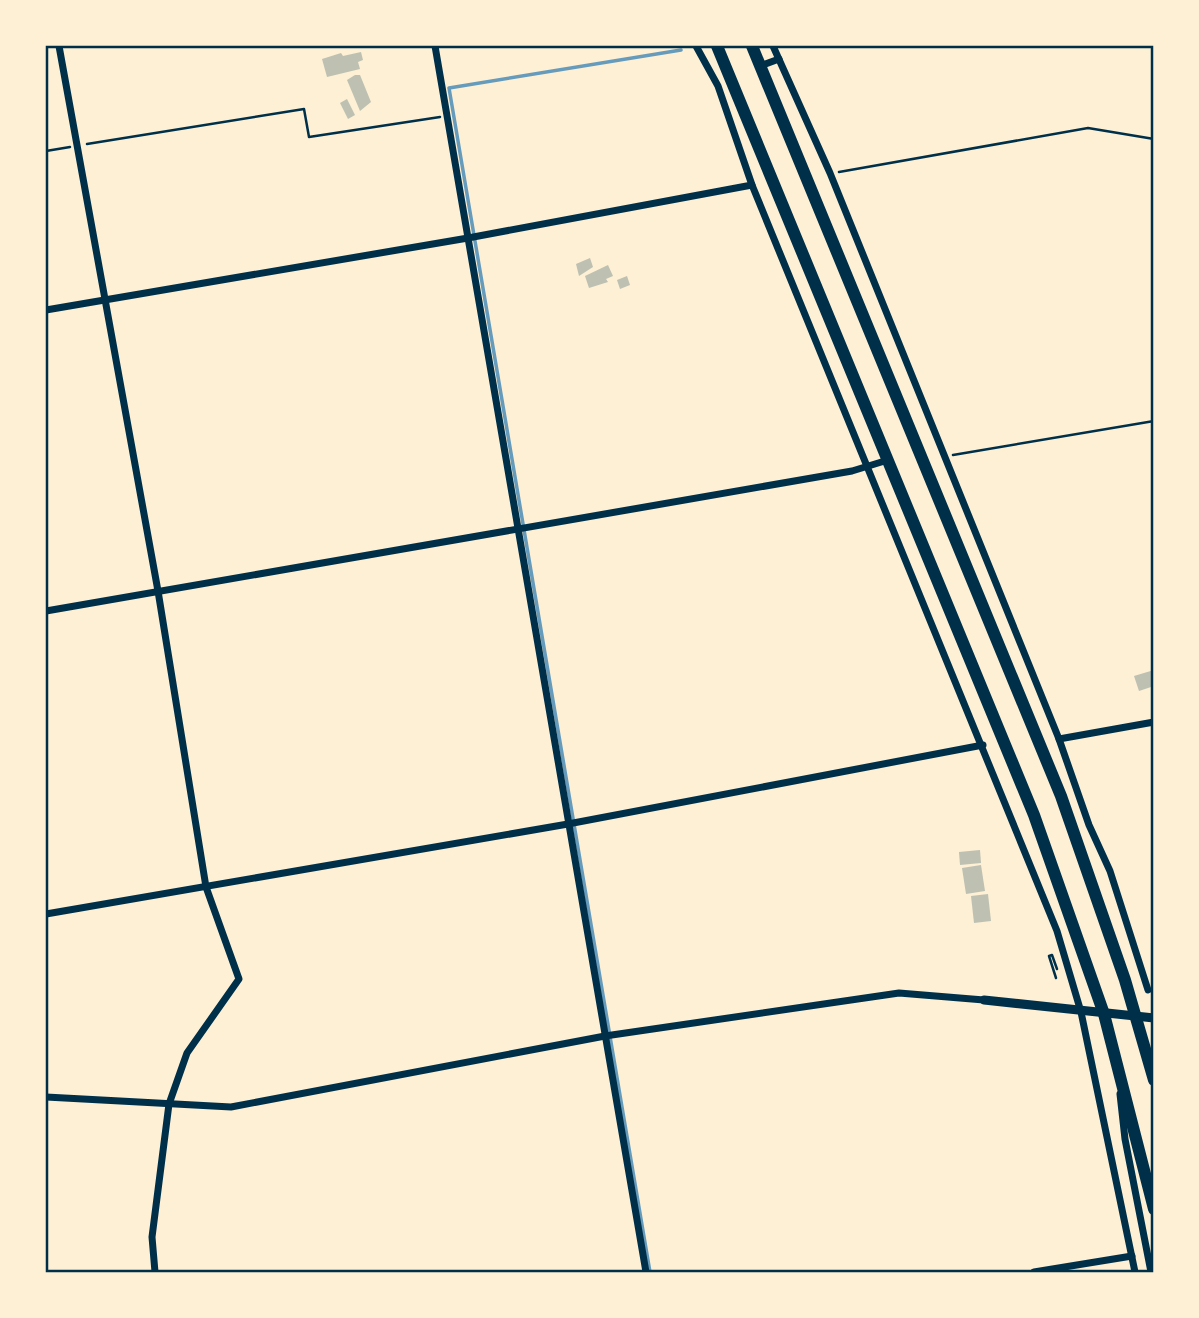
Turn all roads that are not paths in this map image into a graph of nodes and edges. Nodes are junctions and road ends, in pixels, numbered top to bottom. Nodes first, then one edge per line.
1 (59, 46) edge
2 (435, 46) edge
3 (696, 46) edge
4 (717, 46) edge
5 (752, 46) edge
6 (773, 46) edge
7 (779, 59) junction
8 (760, 66) junction
9 (731, 82) junction
10 (718, 86) junction
11 (752, 185) junction
12 (468, 238) junction
13 (106, 300) junction
14 (46, 310) edge
15 (888, 460) junction
16 (870, 467) junction
17 (517, 529) junction
18 (158, 591) junction
19 (46, 611) edge
20 (1153, 722) edge
21 (1059, 739) junction
22 (983, 745) junction
23 (568, 824) junction
24 (1089, 825) junction
25 (1074, 831) junction
26 (206, 887) junction
27 (46, 914) edge
28 (1057, 931) junction
29 (1077, 934) junction
30 (1148, 990) dead end
31 (984, 1000) joint
32 (1081, 1012) junction
33 (1104, 1014) junction
34 (1136, 1017) junction
35 (1153, 1018) edge
36 (605, 1036) junction
37 (1119, 1076) junction
38 (1153, 1080) edge
39 (46, 1097) edge
40 (169, 1104) junction
41 (1153, 1209) edge
42 (1132, 1256) junction
43 (155, 1272) edge
44 (646, 1272) edge
45 (1034, 1272) edge
46 (1135, 1272) edge
47 (1151, 1272) edge

1 - 13 street
2 - 12 street
3 - 10 street
4 - 9 highway
5 - 8 highway
6 - 7 street
7 - 8 street
7 - 21 street
8 - 25 highway
9 - 10 street
9 - 15 highway
10 - 11 street
11 - 12 street
11 - 16 street
12 - 13 street
12 - 17 street
13 - 14 street
13 - 18 street
15 - 16 street
15 - 29 highway
16 - 17 street
16 - 22 street
17 - 18 street
17 - 23 street
18 - 19 street
18 - 26 street
20 - 21 street
21 - 24 street
22 - 23 street
22 - 28 street
23 - 26 street
23 - 36 street
24 - 25 street
24 - 30 street
25 - 34 highway
26 - 27 street
26 - 40 street
28 - 29 street
28 - 32 street
29 - 33 highway
31 - 32 street
31 - 36 street
32 - 33 street
32 - 42 street
33 - 34 street
33 - 37 highway
34 - 35 street
34 - 38 highway
36 - 40 street
36 - 44 street
37 - 41 highway
37 - 47 street
39 - 40 street
40 - 43 street
42 - 45 street
42 - 46 street

